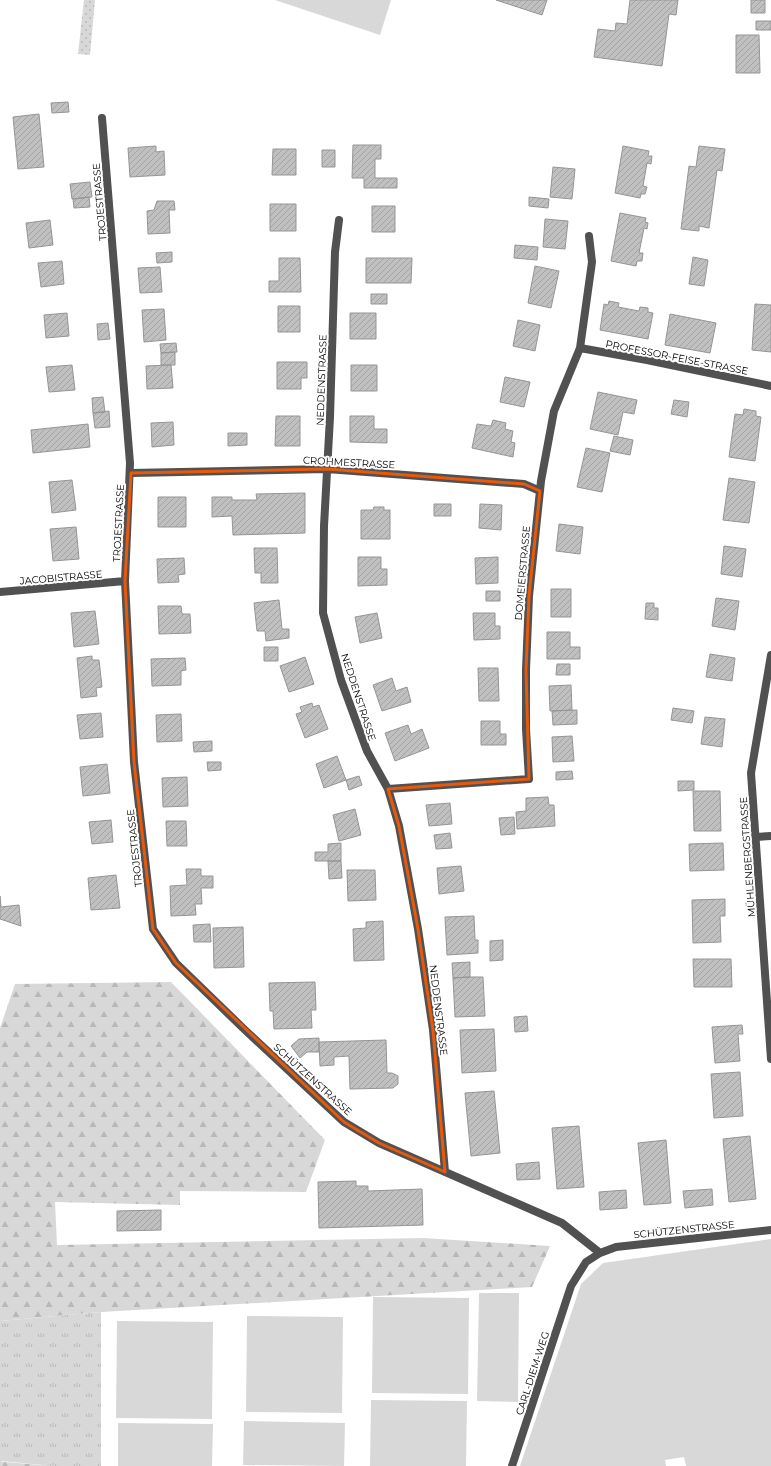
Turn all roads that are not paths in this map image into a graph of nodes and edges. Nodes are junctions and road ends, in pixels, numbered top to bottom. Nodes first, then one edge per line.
1 (102, 118) dead end
2 (339, 220) dead end
3 (588, 236) dead end
4 (580, 348) junction
5 (771, 386) edge
6 (328, 469) junction
7 (131, 473) junction
8 (540, 491) junction
9 (124, 581) junction
10 (0, 592) edge
11 (771, 655) edge
12 (388, 789) junction
13 (771, 836) edge
14 (755, 837) junction
15 (153, 929) joint
16 (769, 1016) edge
17 (771, 1059) edge
18 (445, 1172) junction
19 (771, 1230) edge
20 (600, 1253) junction
21 (570, 1286) joint
22 (512, 1466) edge

1 - 7 street, TROJESTRASSE
2 - 6 street, NEDDENSTRASSE
3 - 4 street, DOMEIERSTRASSE
4 - 5 street, PROFESSOR-FEISE-STRASSE
4 - 8 street, DOMEIERSTRASSE
6 - 7 street, CROHMESTRASSE
6 - 8 street, CROHMESTRASSE
6 - 12 street, NEDDENSTRASSE
7 - 9 street, TROJESTRASSE
8 - 12 street, DOMEIERSTRASSE
9 - 10 street, JACOBISTRASSE
9 - 15 street, TROJESTRASSE
11 - 14 street, MÜHLENBERGSTRASSE
12 - 18 street, NEDDENSTRASSE
13 - 14 street
14 - 16 street, MÜHLENBERGSTRASSE
15 - 18 street, SCHÜTZENSTRASSE
16 - 17 street, MÜHLENBERGSTRASSE
18 - 20 street, SCHÜTZENSTRASSE
19 - 20 street, SCHÜTZENSTRASSE
20 - 21 street, SCHÜTZENSTRASSE
21 - 22 street, CARL-DIEM-WEG

